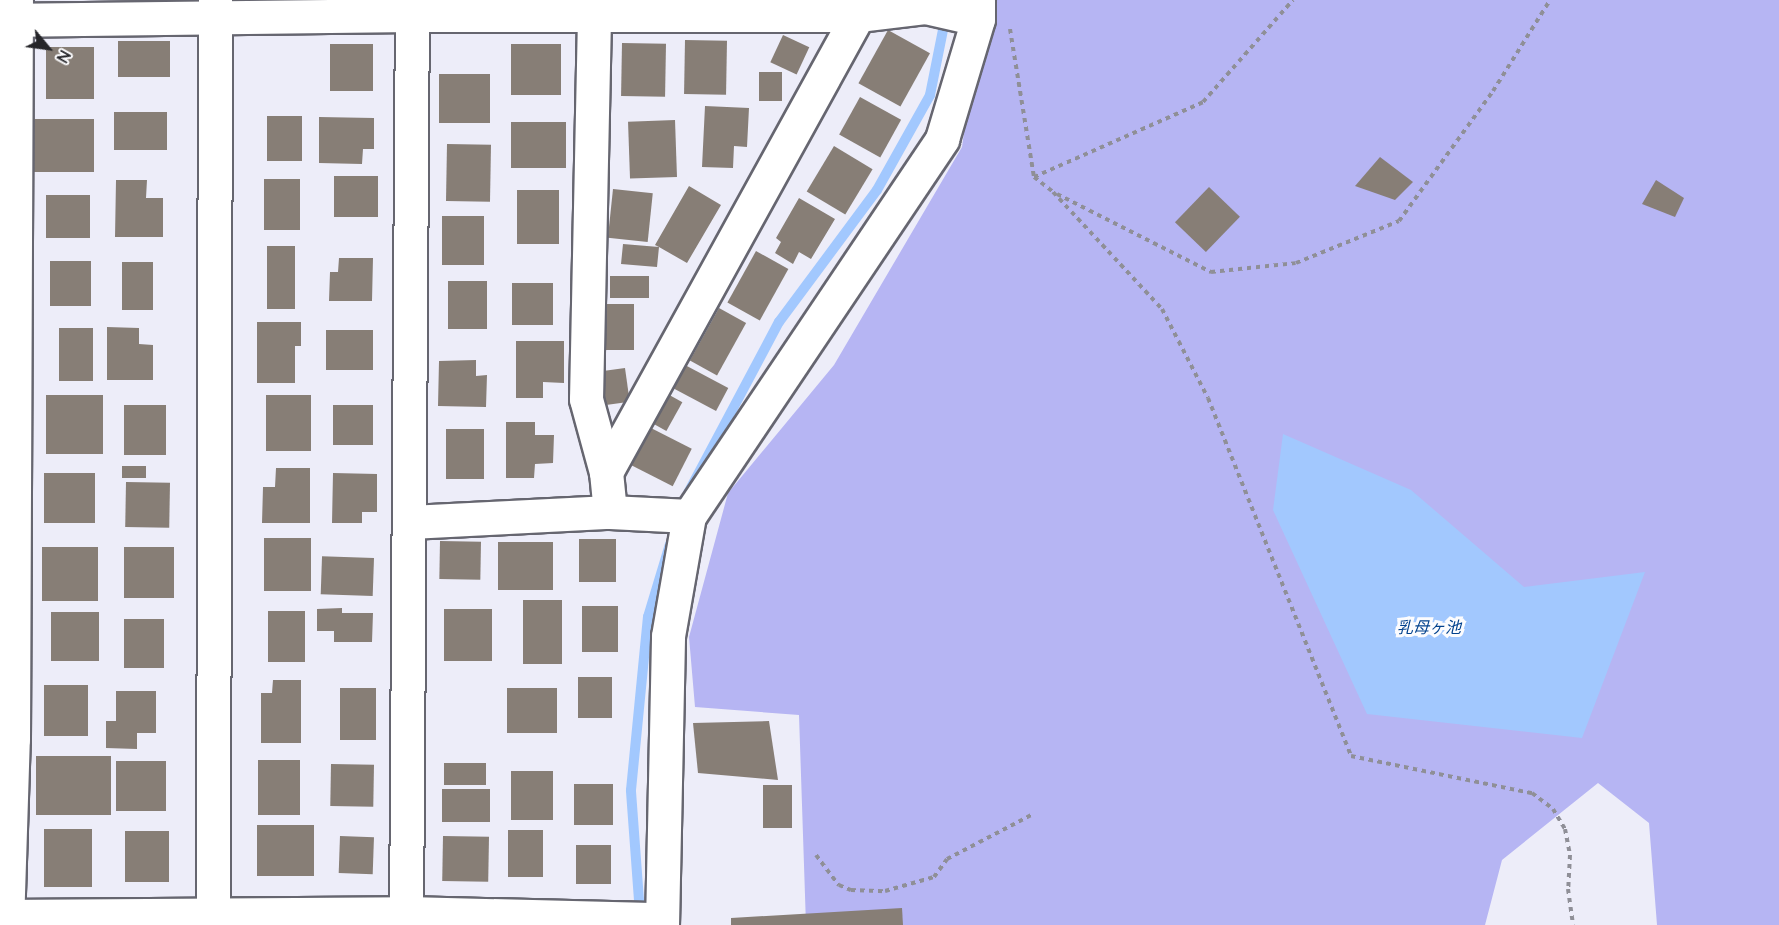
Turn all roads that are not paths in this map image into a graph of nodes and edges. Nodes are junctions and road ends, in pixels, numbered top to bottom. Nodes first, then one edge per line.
1 (412, 7) edge
2 (856, 8) edge
3 (215, 9) edge
4 (978, 9) edge
5 (11, 14) edge
6 (594, 17) junction
7 (7, 208) edge
8 (606, 472) junction
9 (610, 512) junction
10 (678, 516) junction
11 (410, 522) junction
12 (5, 919) edge
13 (406, 919) edge
14 (213, 921) edge
15 (661, 921) edge

1 - 3 street
1 - 6 street
1 - 11 street
2 - 4 street
2 - 6 street
2 - 8 street
3 - 5 street
3 - 14 street
4 - 10 street
5 - 7 street
6 - 8 street
7 - 12 street
8 - 9 street
9 - 10 street
9 - 11 street
10 - 15 street
11 - 13 street
12 - 14 street
13 - 14 street
13 - 15 street

